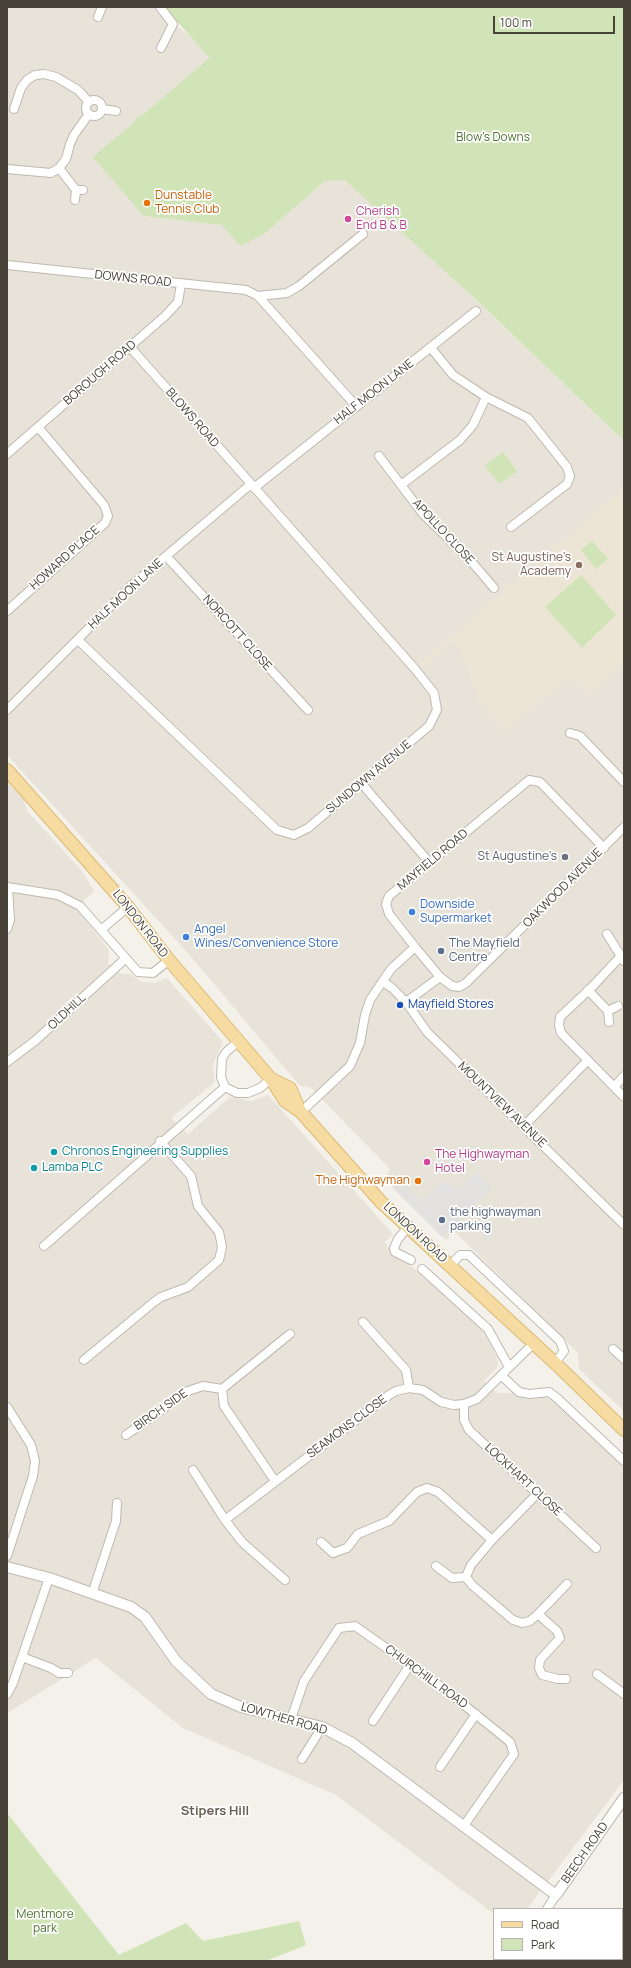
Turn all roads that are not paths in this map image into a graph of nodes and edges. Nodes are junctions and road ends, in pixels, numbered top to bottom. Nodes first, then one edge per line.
1 (102, 7) edge
2 (160, 7) edge
3 (98, 17) dead end
4 (161, 48) dead end
5 (89, 102) junction
6 (14, 109) dead end
7 (102, 109) junction
8 (116, 111) dead end
9 (89, 114) junction
10 (59, 168) junction
11 (7, 169) edge
12 (75, 200) dead end
13 (363, 234) dead end
14 (7, 265) edge
15 (180, 284) junction
16 (258, 296) junction
17 (476, 312) dead end
18 (130, 347) junction
19 (431, 348) junction
20 (486, 397) junction
21 (356, 406) junction
22 (38, 427) junction
23 (7, 454) edge
24 (379, 456) dead end
25 (401, 485) junction
26 (253, 486) junction
27 (511, 527) dead end
28 (166, 556) junction
29 (494, 588) dead end
30 (7, 611) edge
31 (78, 640) junction
32 (7, 710) edge
33 (308, 710) dead end
34 (570, 733) dead end
35 (7, 770) edge
36 (624, 782) edge
37 (362, 784) junction
38 (624, 827) edge
39 (604, 848) junction
40 (429, 862) junction
41 (8, 887) edge
42 (128, 907) junction
43 (7, 929) edge
44 (102, 929) junction
45 (607, 934) dead end
46 (414, 947) junction
47 (125, 958) junction
48 (622, 959) edge
49 (169, 960) junction
50 (440, 977) junction
51 (383, 982) junction
52 (588, 990) junction
53 (406, 1002) junction
54 (618, 1006) dead end
55 (608, 1011) junction
56 (609, 1022) dead end
57 (239, 1041) junction
58 (588, 1060) junction
59 (7, 1062) edge
60 (624, 1076) edge
61 (271, 1079) junction
62 (225, 1087) junction
63 (614, 1087) junction
64 (624, 1097) edge
65 (300, 1112) junction
66 (524, 1126) junction
67 (160, 1141) junction
68 (624, 1225) edge
69 (408, 1227) junction
70 (44, 1246) dead end
71 (411, 1260) dead end
72 (450, 1266) junction
73 (422, 1269) dead end
74 (363, 1322) dead end
75 (290, 1334) dead end
76 (533, 1344) junction
77 (613, 1349) dead end
78 (624, 1359) edge
79 (84, 1360) dead end
80 (555, 1363) junction
81 (510, 1367) junction
82 (502, 1376) junction
83 (409, 1388) junction
84 (222, 1389) junction
85 (464, 1404) junction
86 (7, 1407) edge
87 (624, 1430) edge
88 (126, 1435) dead end
89 (624, 1461) edge
90 (193, 1470) dead end
91 (275, 1482) junction
92 (537, 1494) junction
93 (117, 1503) dead end
94 (225, 1520) junction
95 (492, 1540) junction
96 (322, 1542) dead end
97 (596, 1548) dead end
98 (7, 1556) edge
99 (436, 1566) dead end
100 (7, 1567) edge
101 (466, 1576) junction
102 (49, 1578) junction
103 (285, 1580) dead end
104 (567, 1584) dead end
105 (92, 1594) junction
106 (538, 1614) junction
107 (22, 1657) junction
108 (410, 1665) junction
109 (68, 1673) dead end
110 (597, 1674) dead end
111 (566, 1679) dead end
112 (10, 1682) edge
113 (7, 1694) edge
114 (624, 1694) edge
115 (476, 1714) junction
116 (290, 1719) junction
117 (373, 1721) dead end
118 (322, 1727) junction
119 (302, 1759) dead end
120 (440, 1767) dead end
121 (624, 1798) edge
122 (463, 1827) junction
123 (556, 1895) junction
124 (548, 1908) edge

1 - 3 street
2 - 4 street
5 - 6 street
5 - 7 street
5 - 9 street
7 - 8 street
7 - 9 street
9 - 10 street
10 - 11 street
10 - 12 street
13 - 16 street
14 - 15 street, DOWNS ROAD
15 - 16 street, DOWNS ROAD
15 - 18 street, BOROUGH ROAD
16 - 21 street
17 - 19 street, HALF MOON LANE
18 - 22 street, BOROUGH ROAD
18 - 26 street, BLOWS ROAD
19 - 20 street
19 - 21 street, HALF MOON LANE
20 - 25 street
20 - 27 street
21 - 26 street, HALF MOON LANE
22 - 23 street, BOROUGH ROAD
22 - 30 street, HOWARD PLACE
24 - 25 street, APOLLO CLOSE
25 - 29 street, APOLLO CLOSE
26 - 28 street, HALF MOON LANE
26 - 37 street, SUNDOWN AVENUE
28 - 31 street, HALF MOON LANE
28 - 33 street, NORCOTT CLOSE
31 - 32 street, HALF MOON LANE
31 - 37 street, SUNDOWN AVENUE
34 - 36 street
35 - 42 main road, LONDON ROAD
37 - 40 street
38 - 39 street, OAKWOOD AVENUE
39 - 40 street, MAYFIELD ROAD
39 - 50 street, OAKWOOD AVENUE
40 - 46 street, MAYFIELD ROAD
41 - 43 street
41 - 44 street
42 - 44 street
42 - 49 main road, LONDON ROAD
44 - 47 street
45 - 48 street
46 - 50 street, OAKWOOD AVENUE
46 - 51 street
47 - 49 street
47 - 59 street, OLDHILL
48 - 52 street
49 - 57 main road, LONDON ROAD
50 - 53 street
51 - 53 street, MOUNTVIEW AVENUE
51 - 65 street
52 - 55 street
52 - 58 street
53 - 66 street, MOUNTVIEW AVENUE
54 - 55 street
55 - 56 street
57 - 61 main road, LONDON ROAD
57 - 62 street
58 - 63 street
58 - 66 street
60 - 63 street
61 - 62 street
61 - 65 main road, LONDON ROAD
62 - 67 street
63 - 64 street
65 - 69 main road, LONDON ROAD
66 - 68 street, MOUNTVIEW AVENUE
67 - 70 street
67 - 79 street
69 - 71 street
69 - 72 main road, LONDON ROAD
72 - 76 main road, LONDON ROAD
72 - 80 street, LONDON ROAD
73 - 81 street, LONDON ROAD
74 - 83 street
75 - 84 street
76 - 80 main road, LONDON ROAD
76 - 81 street
77 - 78 street
80 - 87 main road, LONDON ROAD
81 - 82 street
82 - 85 street
82 - 89 street
83 - 85 street
83 - 91 street, SEAMONS CLOSE
84 - 88 street, BIRCH SIDE
84 - 91 street
85 - 92 street, LOCKHART CLOSE
86 - 98 street
90 - 94 street
91 - 94 street, SEAMONS CLOSE
92 - 95 street
92 - 97 street, LOCKHART CLOSE
93 - 105 street
94 - 103 street
95 - 96 street
95 - 101 street
99 - 101 street
100 - 102 street, LOWTHER ROAD
101 - 106 street
102 - 105 street, LOWTHER ROAD
102 - 107 street
104 - 106 street
105 - 116 street, LOWTHER ROAD
106 - 111 street
107 - 109 street
107 - 112 street
108 - 115 street, CHURCHILL ROAD
108 - 116 street, CHURCHILL ROAD
108 - 117 street
110 - 114 street
112 - 113 street
115 - 120 street
115 - 122 street, CHURCHILL ROAD
116 - 118 street, LOWTHER ROAD
118 - 119 street
118 - 122 street, LOWTHER ROAD
121 - 123 street, BEECH ROAD
122 - 123 street, LOWTHER ROAD
123 - 124 street, BEECH ROAD

